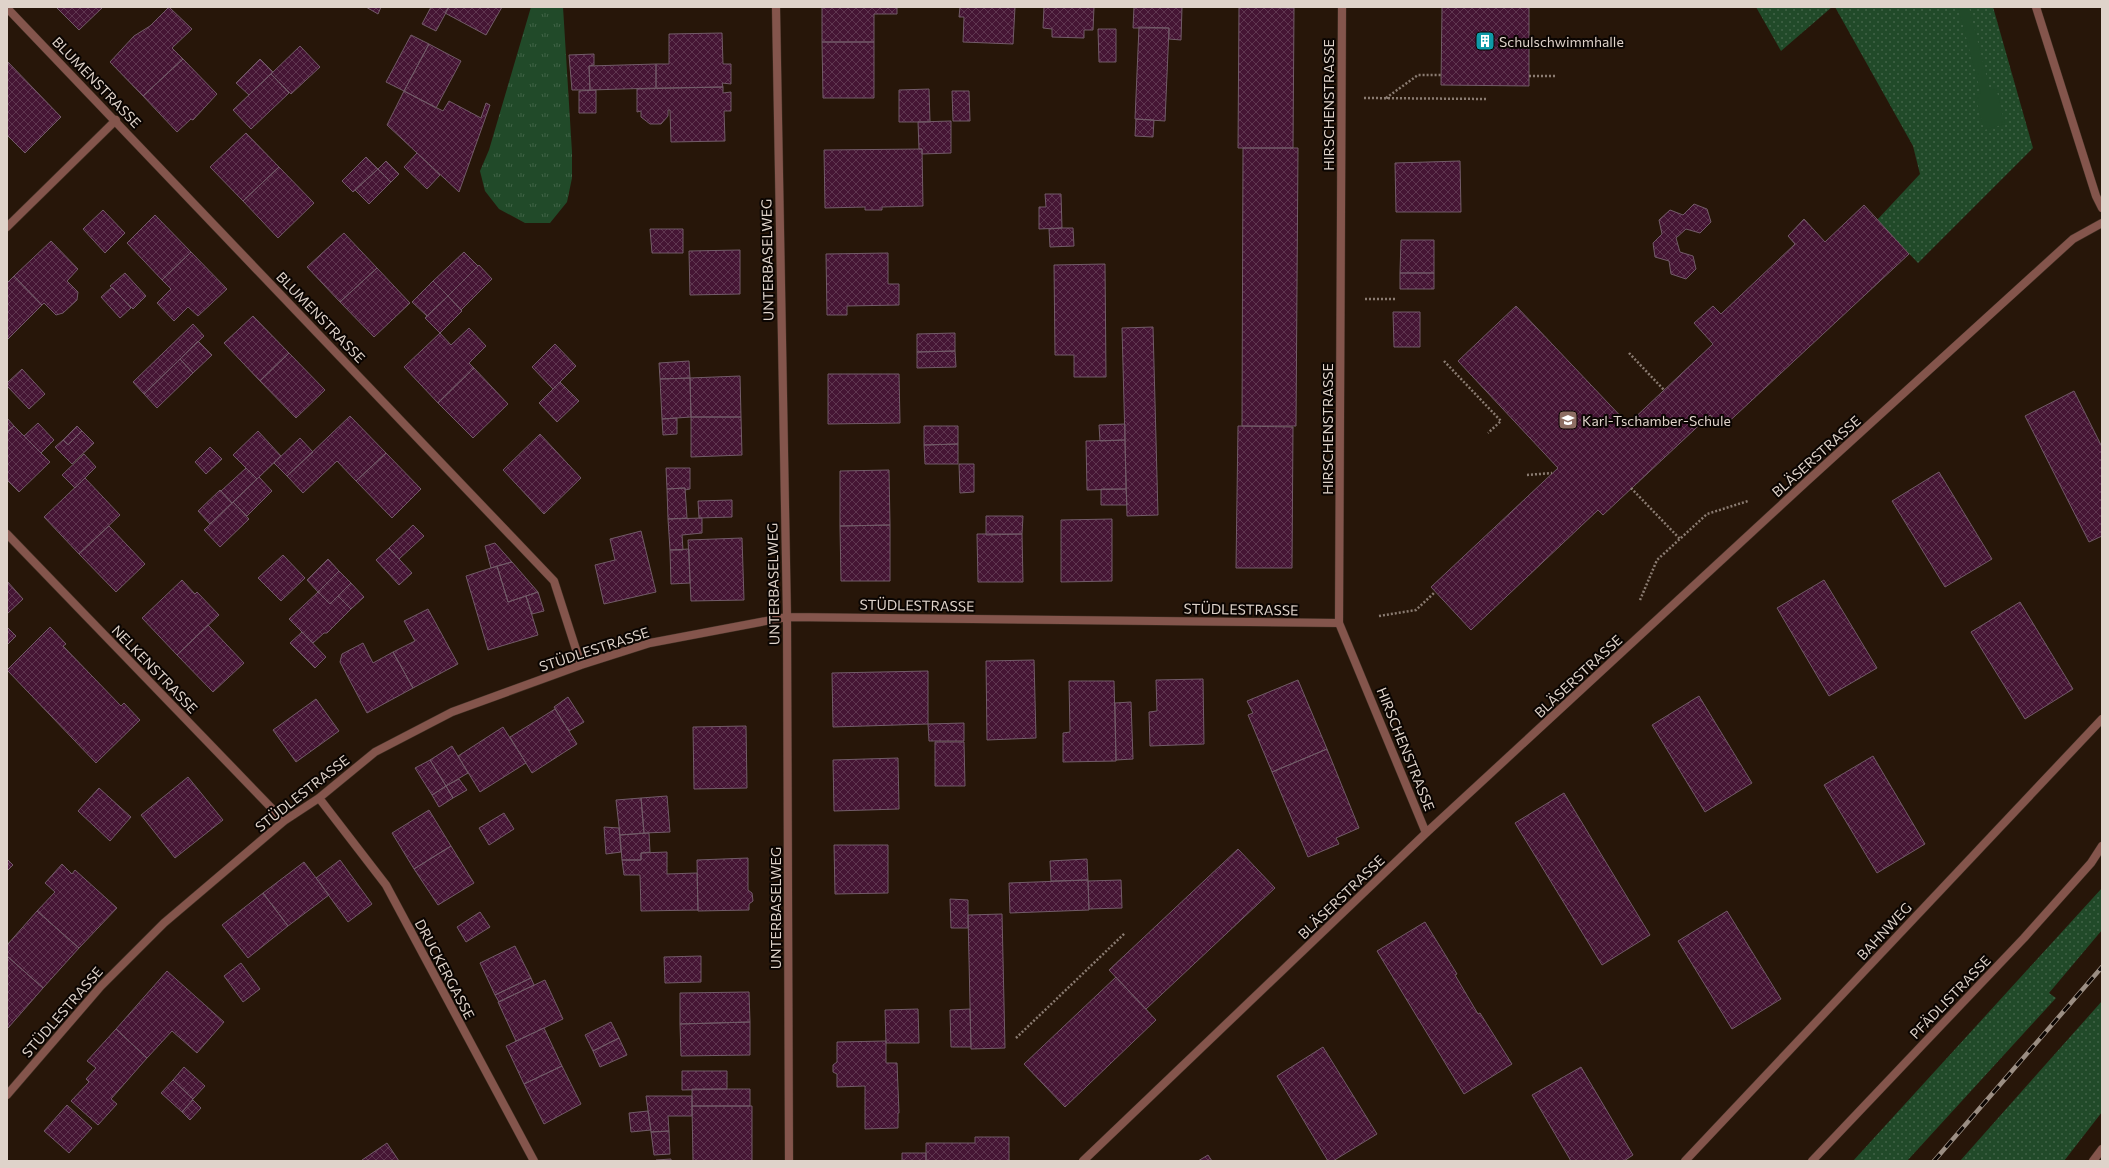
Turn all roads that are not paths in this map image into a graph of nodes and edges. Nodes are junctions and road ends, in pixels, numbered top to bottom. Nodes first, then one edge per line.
1 (776, 7) edge
2 (1342, 7) edge
3 (2036, 7) edge
4 (7, 8) edge
5 (116, 120) junction
6 (2102, 208) edge
7 (2102, 223) edge
8 (7, 227) edge
9 (7, 534) edge
10 (787, 617) junction
11 (1339, 623) junction
12 (581, 665) junction
13 (2102, 719) edge
14 (319, 798) junction
15 (284, 821) junction
16 (1426, 834) junction
17 (2102, 846) edge
18 (7, 1095) edge
19 (2102, 1149) edge
20 (534, 1161) edge
21 (789, 1161) edge
22 (1083, 1161) edge
23 (1685, 1161) edge
24 (1812, 1161) edge
25 (2093, 1161) edge

1 - 10 street, UNTERBASELWEG
2 - 11 street, HIRSCHENSTRASSE
3 - 6 street
4 - 5 street, BLUMENSTRASSE
5 - 8 street
5 - 12 street, BLUMENSTRASSE
7 - 16 street, BLÄSERSTRASSE
9 - 15 street, NELKENSTRASSE
10 - 11 street, STÜDLESTRASSE
10 - 12 street, STÜDLESTRASSE
10 - 21 street, UNTERBASELWEG
11 - 16 street, HIRSCHENSTRASSE
12 - 14 street, STÜDLESTRASSE
13 - 23 street, BAHNWEG
14 - 15 street, STÜDLESTRASSE
14 - 20 street, DRUCKERGASSE
15 - 18 street, STÜDLESTRASSE
16 - 22 street, BLÄSERSTRASSE
17 - 24 street, PFÄDLISTRASSE
19 - 25 street

